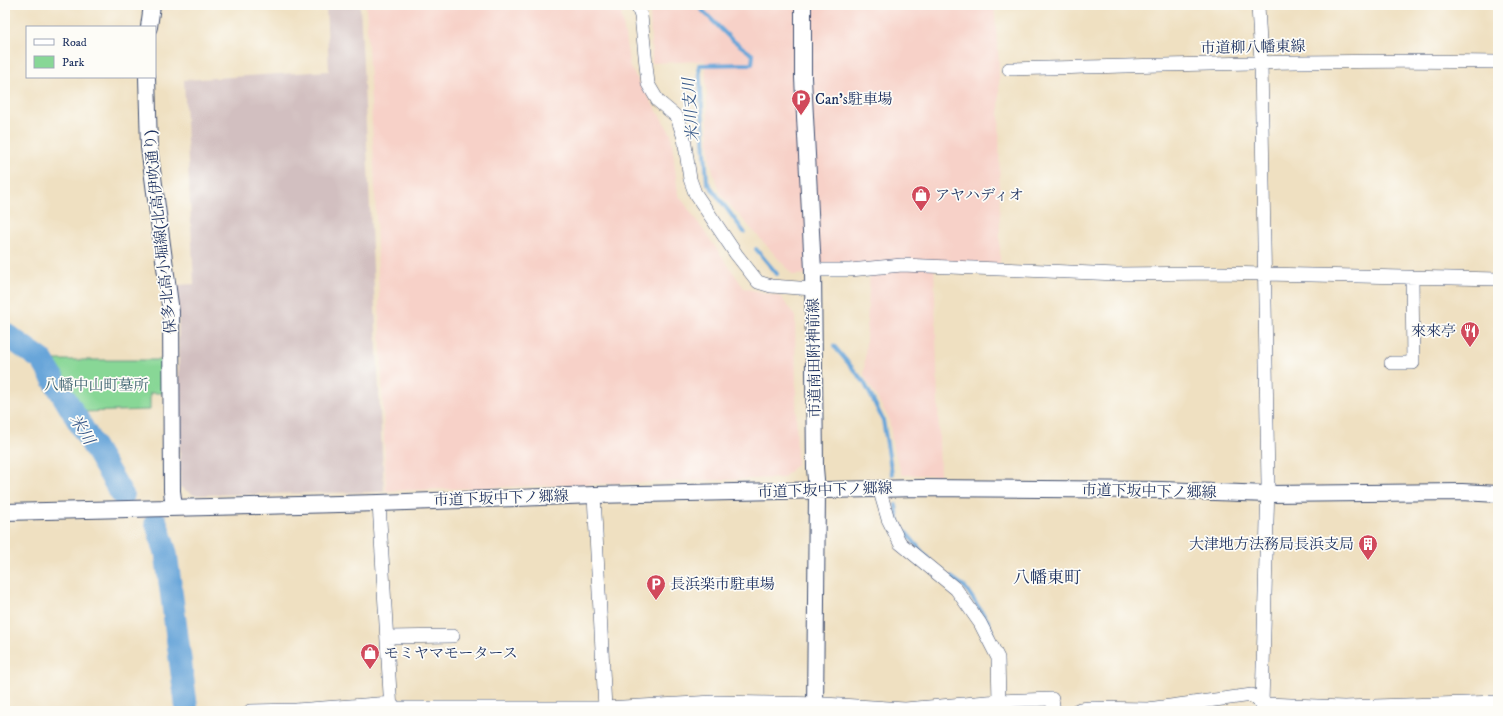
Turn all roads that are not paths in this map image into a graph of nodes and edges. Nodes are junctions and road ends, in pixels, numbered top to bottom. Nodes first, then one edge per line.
1 (152, 5) edge
2 (637, 5) edge
3 (803, 5) edge
4 (1258, 5) edge
5 (149, 26) edge
6 (1261, 62) junction
7 (1498, 62) edge
8 (1009, 69) dead end
9 (147, 78) edge
10 (813, 270) junction
11 (1264, 274) junction
12 (1412, 278) junction
13 (1498, 279) edge
14 (813, 289) junction
15 (1391, 363) dead end
16 (879, 488) junction
17 (817, 491) junction
18 (1268, 494) junction
19 (1498, 494) edge
20 (594, 495) junction
21 (379, 503) junction
22 (174, 507) junction
23 (5, 512) edge
24 (453, 636) dead end
25 (387, 637) junction
26 (999, 701) junction
27 (1498, 702) edge
28 (391, 707) edge
29 (759, 707) edge
30 (605, 708) junction
31 (814, 708) edge
32 (1262, 708) edge
33 (1414, 708) edge
34 (641, 709) edge
35 (1344, 709) edge
36 (250, 711) edge
37 (1054, 711) edge
38 (1076, 711) edge

1 - 5 street
2 - 14 street
3 - 10 street, 市道南田附神前線
4 - 6 street
6 - 7 street, 市道柳八幡東線
6 - 8 street, 市道柳八幡東線
6 - 11 street
9 - 22 street, 保多北高小堀線(北高伊吹通り)
10 - 11 street
10 - 14 street, 市道南田附神前線
11 - 12 street
11 - 18 street
12 - 13 street
12 - 15 street
14 - 17 street, 市道南田附神前線
16 - 17 street, 市道下坂中下ノ郷線
16 - 18 street, 市道下坂中下ノ郷線
16 - 26 street
17 - 20 street, 市道下坂中下ノ郷線
17 - 31 street, 市道南田附神前線
18 - 19 street, 市道下坂中下ノ郷線
18 - 32 street
20 - 21 street, 市道下坂中下ノ郷線
20 - 30 street
21 - 22 street, 市道下坂中下ノ郷線
21 - 25 street
22 - 23 street, 市道下坂中下ノ郷線
24 - 25 street
25 - 28 street
26 - 31 street
26 - 37 street
27 - 33 street
28 - 30 street
28 - 36 street
29 - 31 street
29 - 34 street
30 - 34 street
32 - 35 street
32 - 38 street
33 - 35 street

